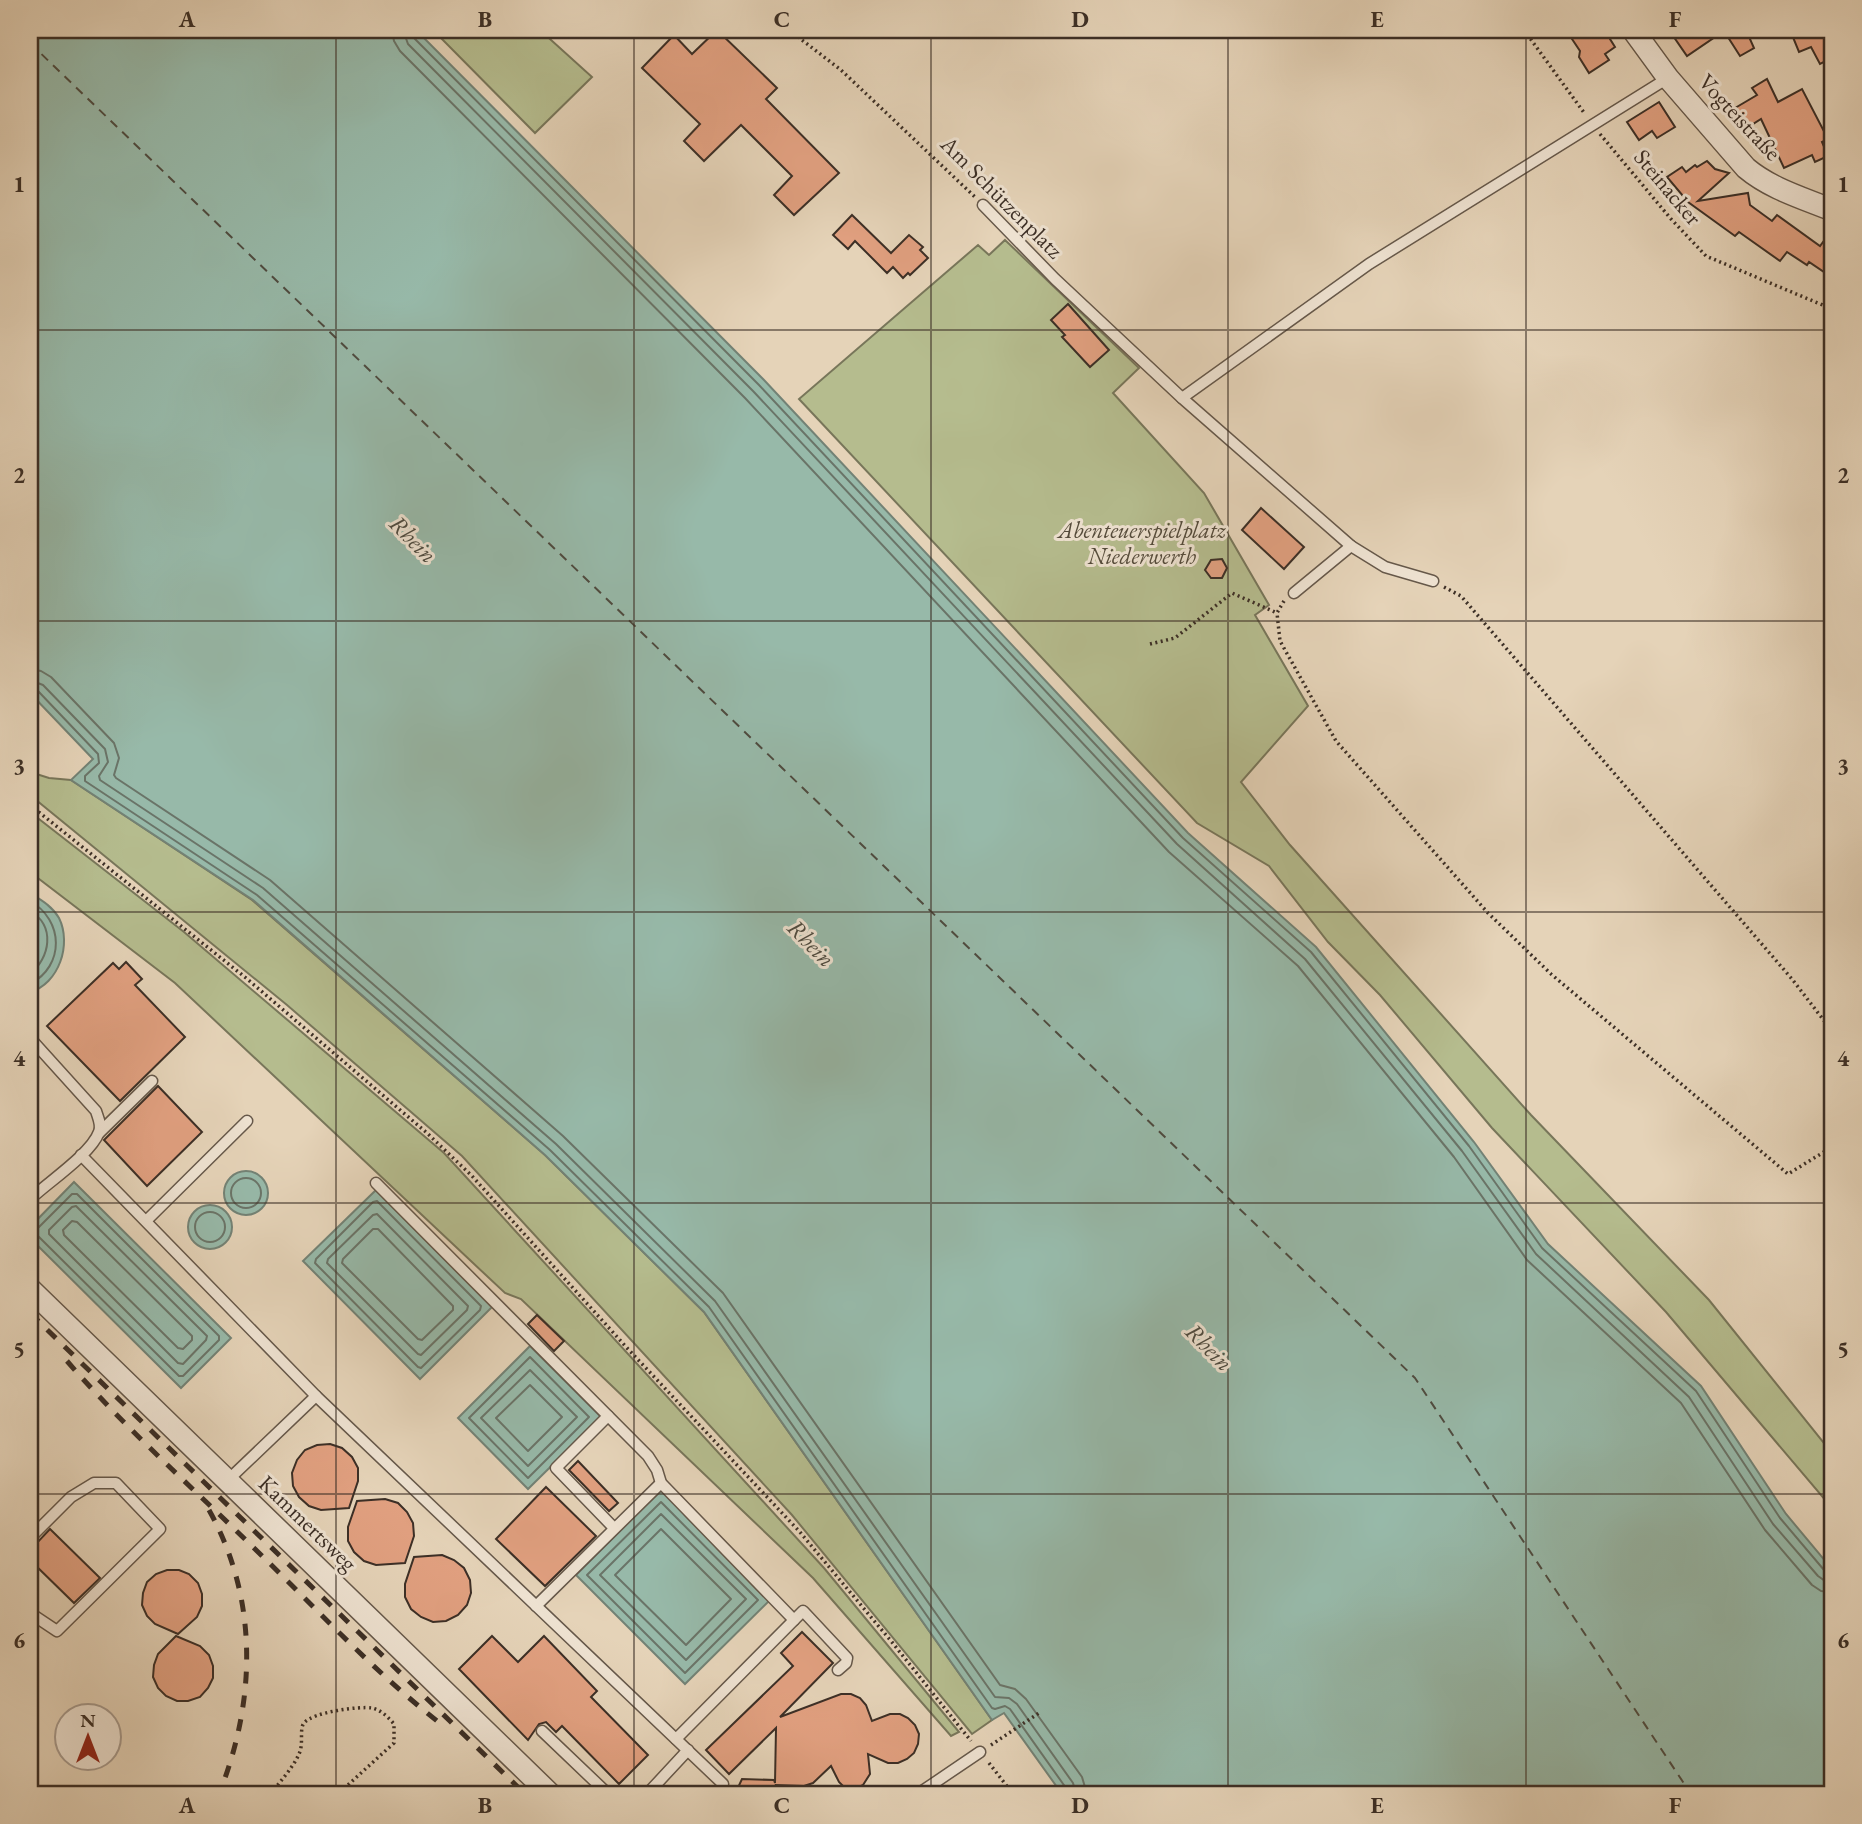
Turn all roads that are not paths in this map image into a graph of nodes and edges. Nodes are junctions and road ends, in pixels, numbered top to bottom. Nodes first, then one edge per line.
1 (1633, 30) edge
2 (1668, 78) junction
3 (983, 205) road end
4 (1832, 210) edge
5 (1182, 398) junction
6 (1351, 547) junction
7 (1433, 581) road end
8 (1294, 593) road end
9 (30, 1038) edge
10 (152, 1082) dead end
11 (247, 1121) dead end
12 (99, 1133) junction
13 (81, 1155) junction
14 (376, 1183) dead end
15 (30, 1195) edge
16 (146, 1221) junction
17 (30, 1289) edge
18 (316, 1396) junction
19 (608, 1416) junction
20 (228, 1481) junction
21 (660, 1483) junction
22 (614, 1528) junction
23 (30, 1538) edge
24 (536, 1606) junction
25 (30, 1613) edge
26 (794, 1620) junction
27 (838, 1670) dead end
28 (542, 1731) dead end
29 (676, 1739) junction
30 (688, 1750) junction
31 (980, 1752) road end
32 (723, 1784) dead end
33 (550, 1794) edge
34 (608, 1794) edge
35 (644, 1794) edge
36 (918, 1794) edge

1 - 2 street, Vogteistraße
2 - 4 street, Vogteistraße
2 - 5 lane
3 - 5 lane, Am Schützenplatz
5 - 6 lane, Am Schützenplatz
6 - 7 lane, Am Schützenplatz
6 - 8 lane
9 - 12 lane
10 - 12 lane
11 - 16 lane
12 - 13 lane
13 - 15 lane
13 - 16 lane
14 - 19 lane
16 - 18 lane
17 - 20 street, Kammertsweg
18 - 20 lane
18 - 24 lane
19 - 21 lane
19 - 22 lane
20 - 33 street, Kammertsweg
21 - 22 lane
21 - 26 lane
22 - 24 lane
23 - 25 lane
24 - 29 lane
26 - 27 lane
26 - 29 lane
28 - 34 lane
29 - 30 lane
30 - 32 lane
30 - 35 lane
31 - 36 lane

